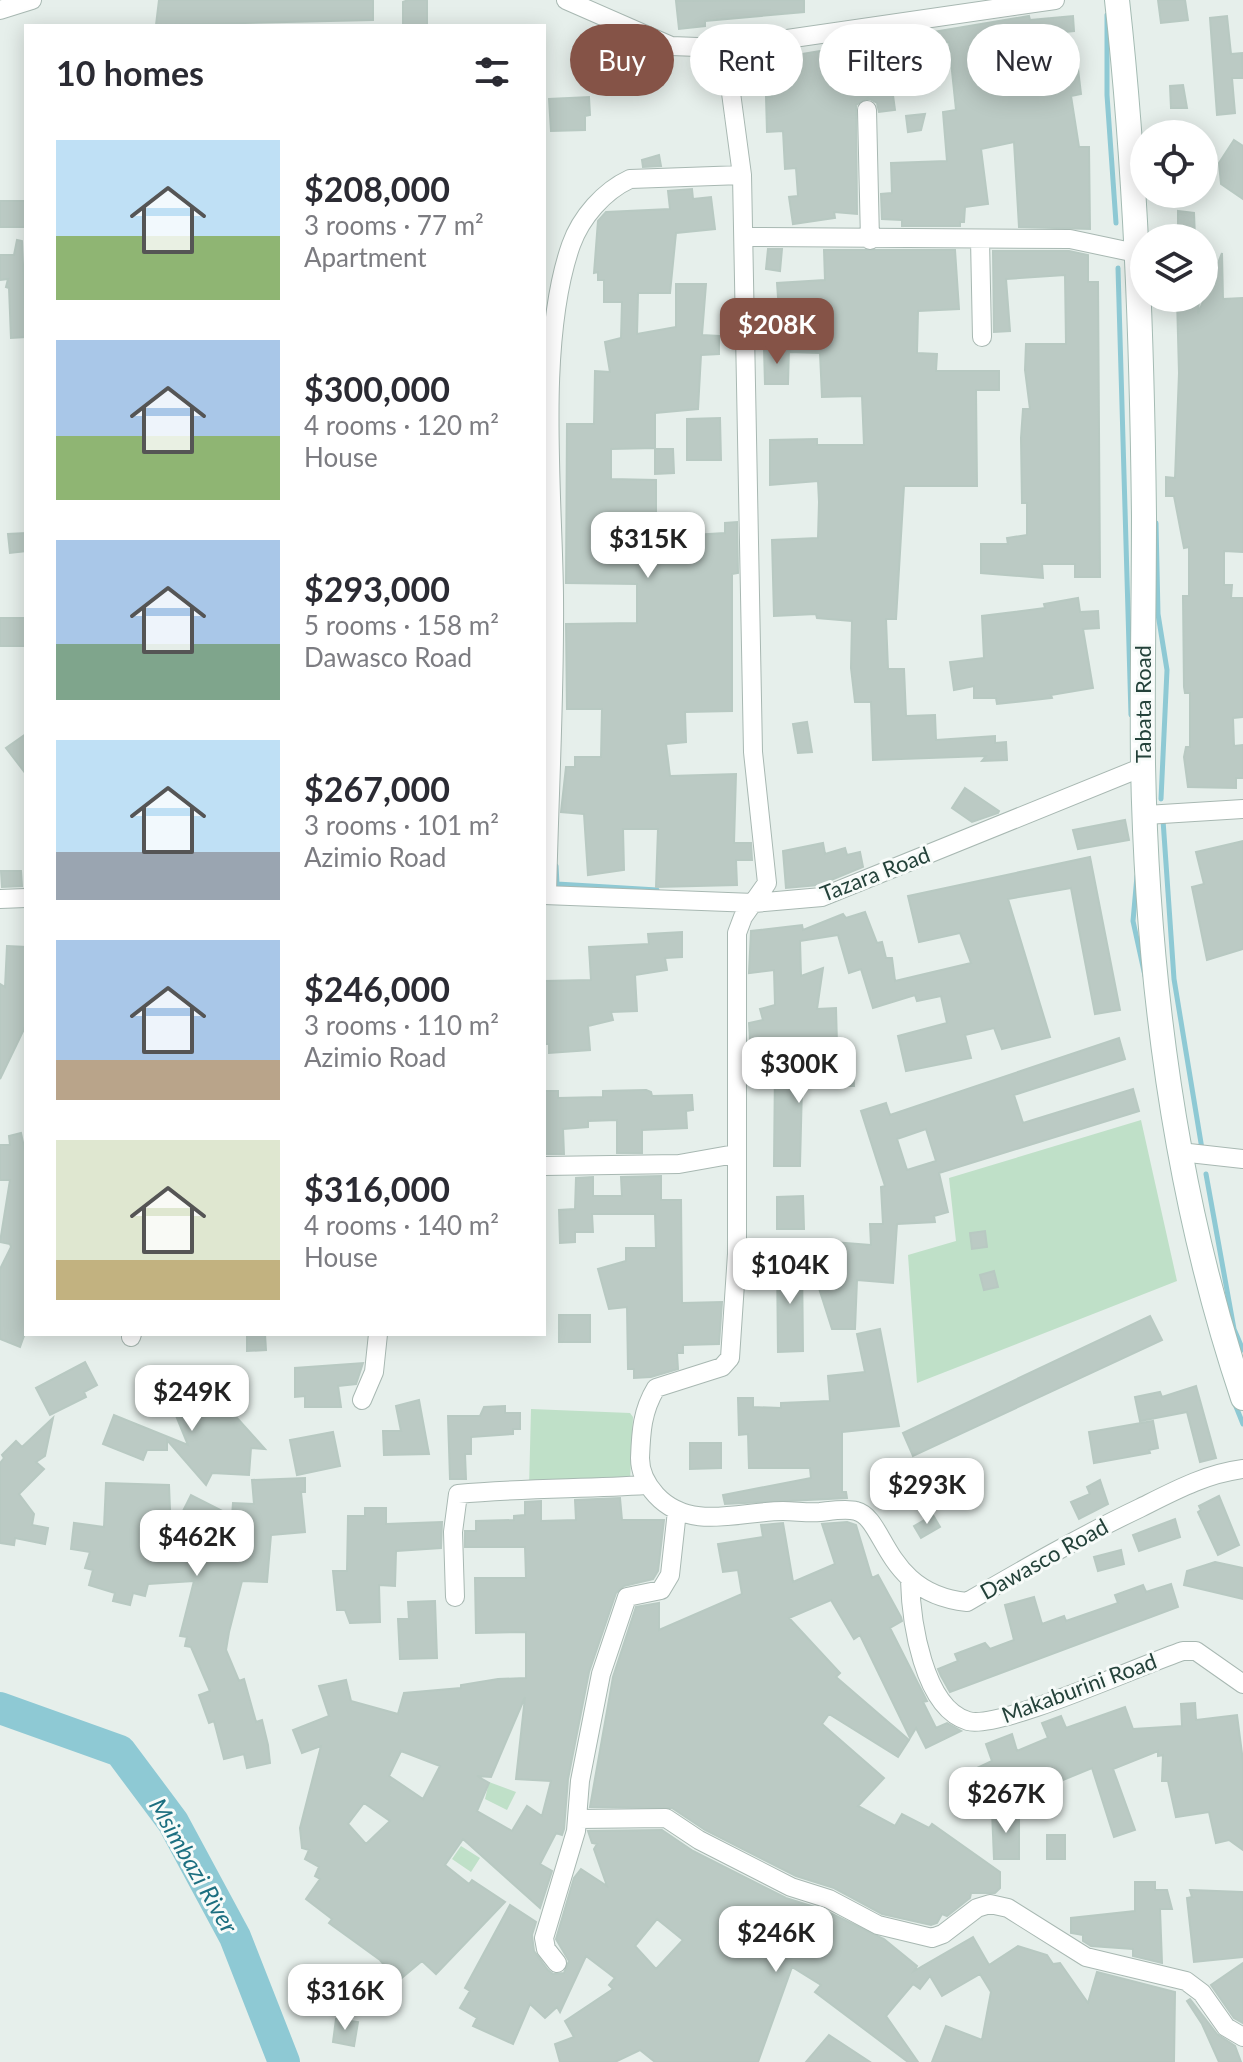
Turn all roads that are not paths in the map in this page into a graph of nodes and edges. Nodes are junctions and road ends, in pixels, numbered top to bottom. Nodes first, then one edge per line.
1 (32, 0) edge
2 (566, 0) edge
3 (1055, 0) edge
4 (1117, 0) edge
5 (934, 9) edge
6 (0, 10) edge
7 (803, 33) edge
8 (690, 47) edge
9 (731, 96) edge
10 (867, 110) dead end
11 (742, 175) junction
12 (1134, 224) edge
13 (744, 237) junction
14 (980, 239) junction
15 (870, 240) junction
16 (1130, 252) edge
17 (1138, 312) edge
18 (982, 337) dead end
19 (1143, 767) junction
20 (1243, 809) edge
21 (1146, 815) junction
22 (546, 895) edge
23 (24, 898) edge
24 (0, 899) edge
25 (754, 903) junction
26 (1180, 1152) junction
27 (735, 1154) junction
28 (1243, 1159) edge
29 (546, 1166) edge
30 (378, 1336) edge
31 (1243, 1398) edge
32 (362, 1400) dead end
33 (1243, 1469) edge
34 (646, 1485) junction
35 (677, 1511) junction
36 (910, 1580) junction
37 (455, 1597) dead end
38 (1243, 1684) edge
39 (578, 1819) junction
40 (557, 1963) dead end
41 (1243, 2037) edge

1 - 6 street
2 - 8 street
3 - 5 street
4 - 12 main road, Tabata Road
5 - 7 street
9 - 11 street
10 - 15 street
11 - 13 street
11 - 22 street
13 - 15 street
13 - 25 street
14 - 15 street
14 - 16 street
14 - 18 street
17 - 19 main road, Tabata Road
19 - 21 main road, Tabata Road
19 - 25 street, Tazara Road
20 - 21 street
21 - 26 main road, Tabata Road
22 - 25 street, Tazara Road
23 - 24 street
25 - 27 street
26 - 28 street
26 - 31 main road, Tabata Road
27 - 29 street
27 - 34 street
30 - 32 street
33 - 36 street, Dawasco Road
34 - 35 street
34 - 37 street
35 - 36 street, Dawasco Road
35 - 39 street
36 - 38 street, Makaburini Road
39 - 40 street
39 - 41 street

